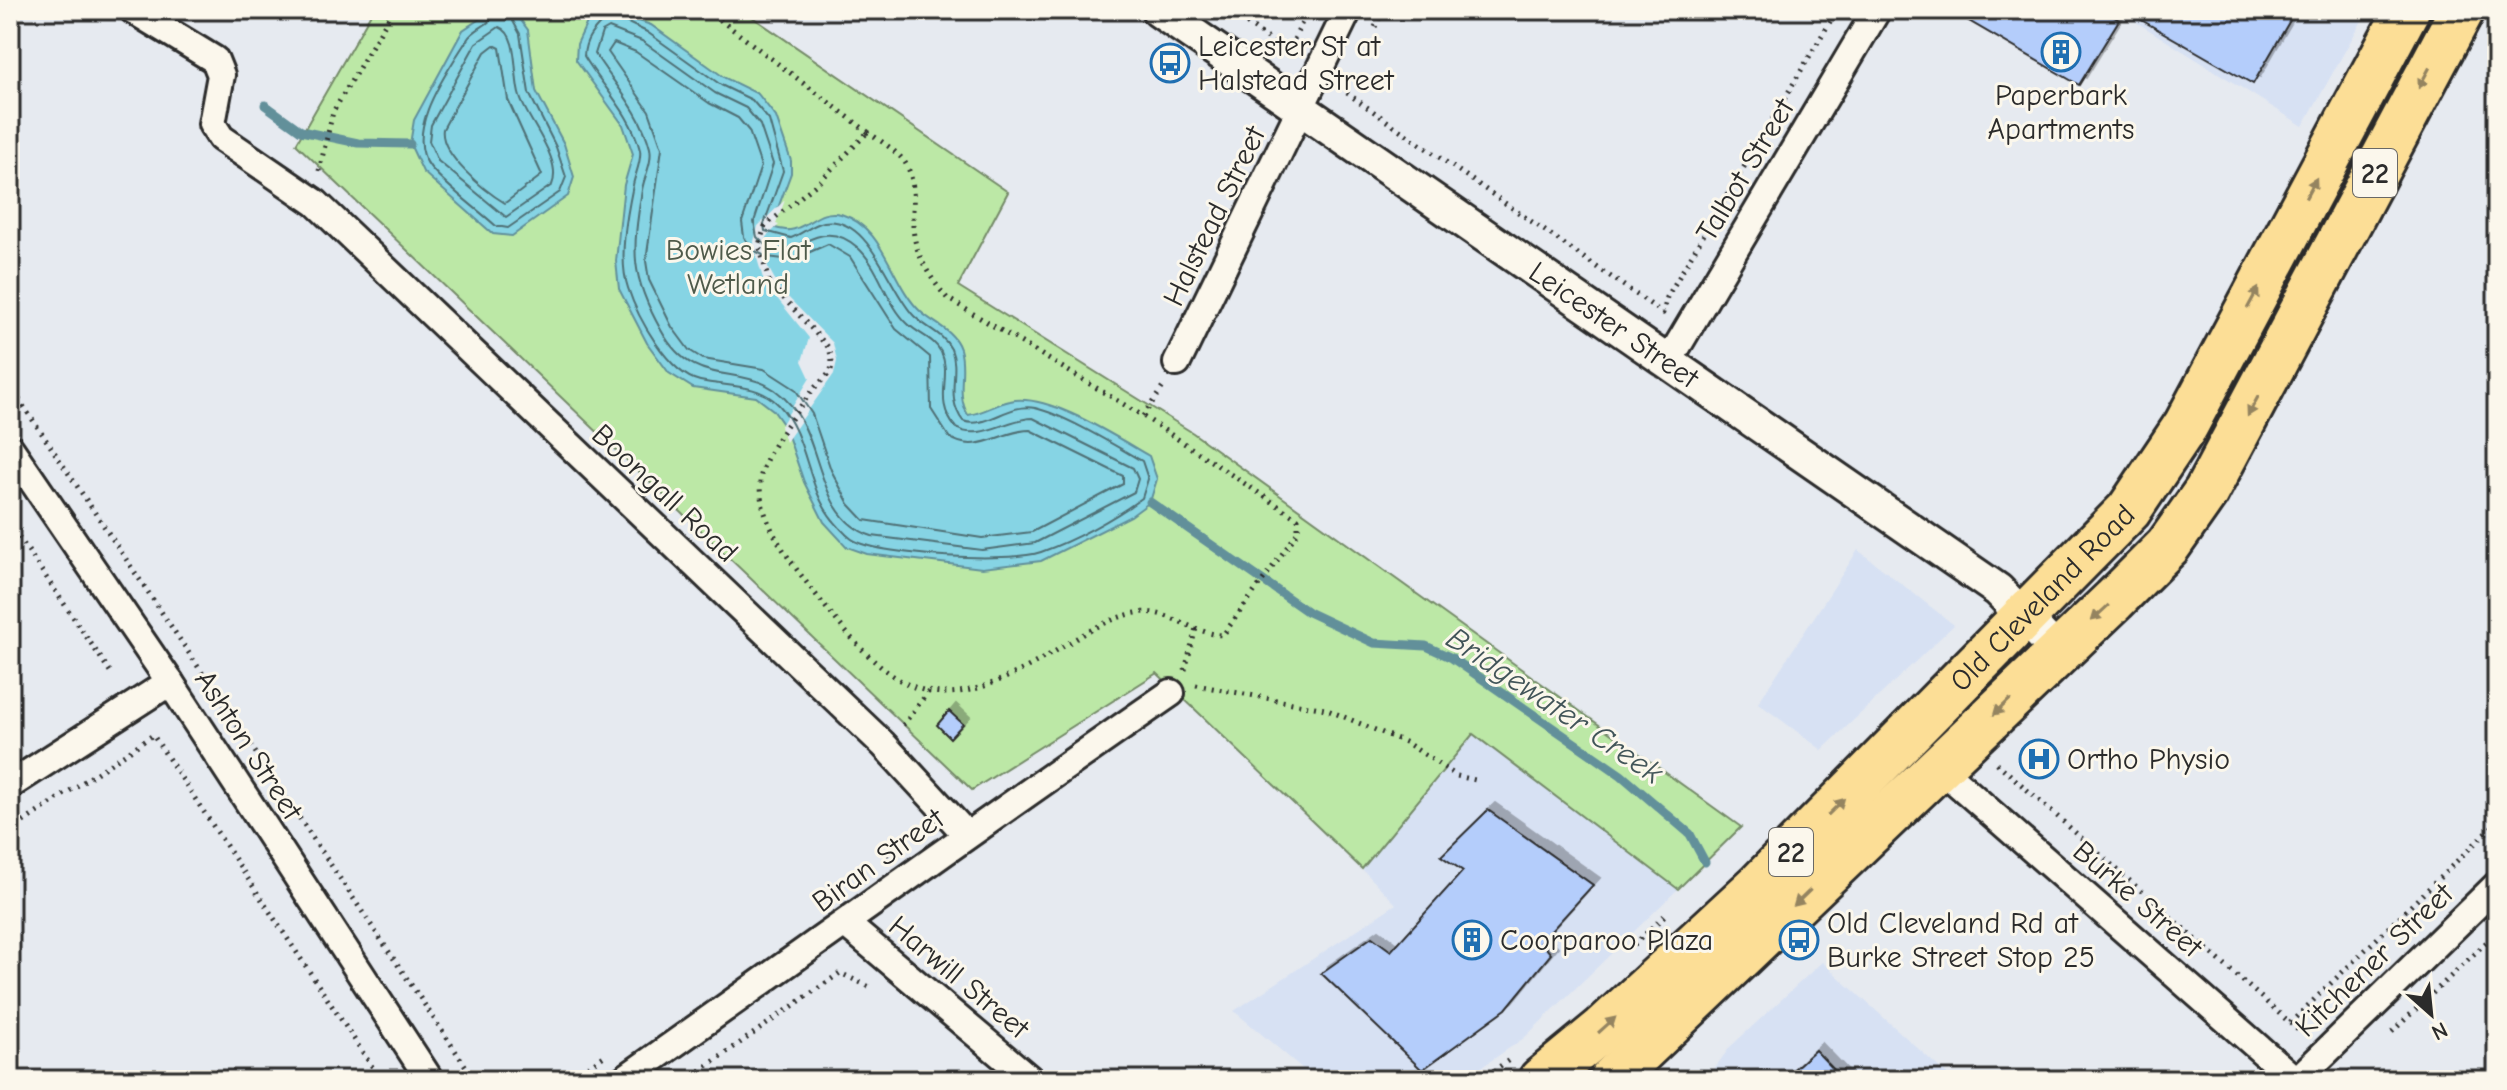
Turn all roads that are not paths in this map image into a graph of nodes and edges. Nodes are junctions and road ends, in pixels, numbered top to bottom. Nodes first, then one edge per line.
1 (133, 10) edge
2 (1158, 10) edge
3 (1348, 10) edge
4 (1877, 10) edge
5 (2407, 10) edge
6 (2462, 10) edge
7 (1302, 109) junction
8 (1668, 362) junction
9 (1177, 363) road end
10 (10, 448) edge
11 (2025, 618) junction
12 (2059, 653) junction
13 (170, 682) junction
14 (1171, 693) dead end
15 (1939, 767) junction
16 (10, 785) edge
17 (966, 834) junction
18 (2497, 885) edge
19 (846, 924) junction
20 (1652, 1061) edge
21 (430, 1080) edge
22 (623, 1080) edge
23 (1031, 1080) edge
24 (1541, 1080) edge
25 (1611, 1080) edge
26 (2296, 1080) edge

1 - 17 street, Boongall Road
2 - 7 street, Leicester Street
3 - 7 street, Halstead Street
4 - 8 street, Talbot Street
11 -> 5 highway, Old Cleveland Road / 22
6 -> 12 highway, Old Cleveland Road / 22
7 - 8 street, Leicester Street
7 - 9 street, Halstead Street
8 - 11 street, Leicester Street
10 - 13 street, Ashton Street
11 - 12 street, Leicester Street
24 -> 11 highway, Old Cleveland Road / 22
12 -> 15 highway, Old Cleveland Road / 22
13 - 16 street
13 - 21 street, Ashton Street
14 - 17 street, Biran Street
15 -> 20 highway, Old Cleveland Road / 22
15 - 26 street, Burke Street
17 - 19 street, Biran Street
18 - 26 street, Kitchener Street
19 - 22 street, Biran Street
19 - 23 street, Harwill Street
20 - 25 highway, Old Cleveland Road / 22

